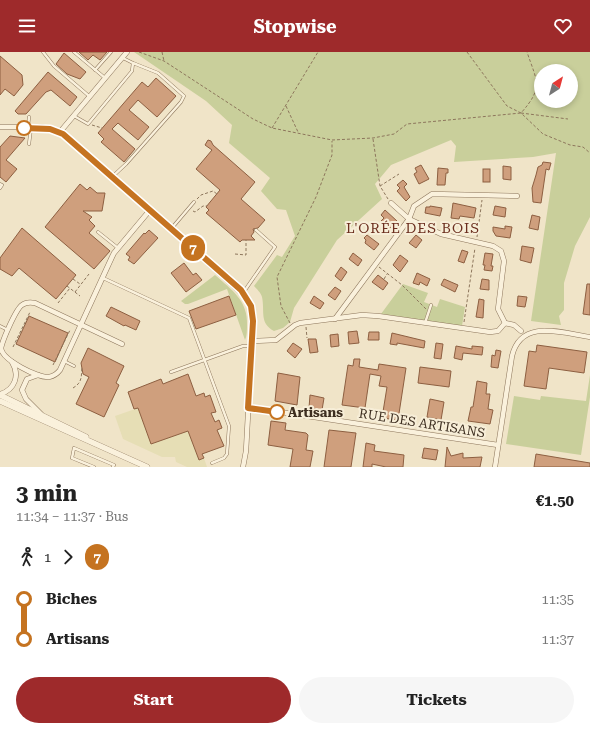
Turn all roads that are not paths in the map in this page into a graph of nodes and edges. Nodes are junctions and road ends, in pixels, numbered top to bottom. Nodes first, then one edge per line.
1 (43, 52) edge
2 (74, 52) edge
3 (111, 52) edge
4 (127, 52) edge
5 (123, 58) junction
6 (133, 63) junction
7 (95, 70) junction
8 (105, 78) junction
9 (90, 97) junction
10 (74, 115) junction
11 (29, 117) dead end
12 (0, 127) edge
13 (29, 128) junction
14 (60, 132) junction
15 (29, 144) dead end
16 (112, 177) junction
17 (0, 184) edge
18 (0, 188) edge
19 (517, 196) dead end
20 (194, 202) road end
21 (392, 203) road end
22 (150, 210) junction
23 (409, 219) junction
24 (171, 229) junction
25 (256, 230) dead end
26 (98, 232) dead end
27 (118, 248) junction
28 (102, 278) junction
29 (243, 293) junction
30 (431, 305) dead end
31 (335, 319) junction
32 (425, 323) junction
33 (505, 323) junction
34 (81, 324) junction
35 (0, 326) edge
36 (8, 330) junction
37 (521, 331) dead end
38 (590, 337) edge
39 (122, 344) dead end
40 (252, 344) junction
41 (205, 360) junction
42 (64, 361) junction
43 (12, 362) junction
44 (74, 366) dead end
45 (171, 372) dead end
46 (39, 375) junction
47 (0, 395) edge
48 (0, 401) edge
49 (248, 408) junction
50 (43, 415) junction
51 (498, 445) junction
52 (113, 451) junction
53 (212, 463) dead end
54 (94, 467) edge
55 (114, 467) edge
56 (147, 467) edge
57 (243, 467) edge
58 (495, 467) edge

1 - 9 lane
2 - 7 lane
3 - 7 lane
4 - 5 street
5 - 6 lane
5 - 8 street
6 - 10 lane
6 - 16 lane
7 - 8 lane
8 - 9 street
9 - 10 street
10 - 14 street
11 - 13 lane
12 - 13 street
13 - 14 street
13 - 15 lane
14 - 16 street
16 - 22 street
17 - 18 lane
19 - 23 street
20 - 24 lane
21 - 23 street
22 - 24 street
22 - 27 street
23 - 31 street
23 - 33 street
24 - 29 street
25 - 29 lane
26 - 27 lane
27 - 28 street
28 - 34 street
28 - 41 lane
29 - 40 street
30 - 32 lane
31 - 32 street
31 - 40 street
32 - 33 street
33 - 37 street
34 - 36 street
34 - 39 street
34 - 42 street
35 - 36 lane
36 - 43 street
38 - 51 street
40 - 41 lane
40 - 49 street
41 - 45 lane
41 - 53 lane
42 - 44 lane
42 - 46 street
43 - 46 street
43 - 47 street
46 - 50 street
47 - 50 street
48 - 52 street
49 - 51 street, RUE DES ARTISANS
49 - 57 street
50 - 52 street
51 - 58 street
52 - 56 street
54 - 55 lane

